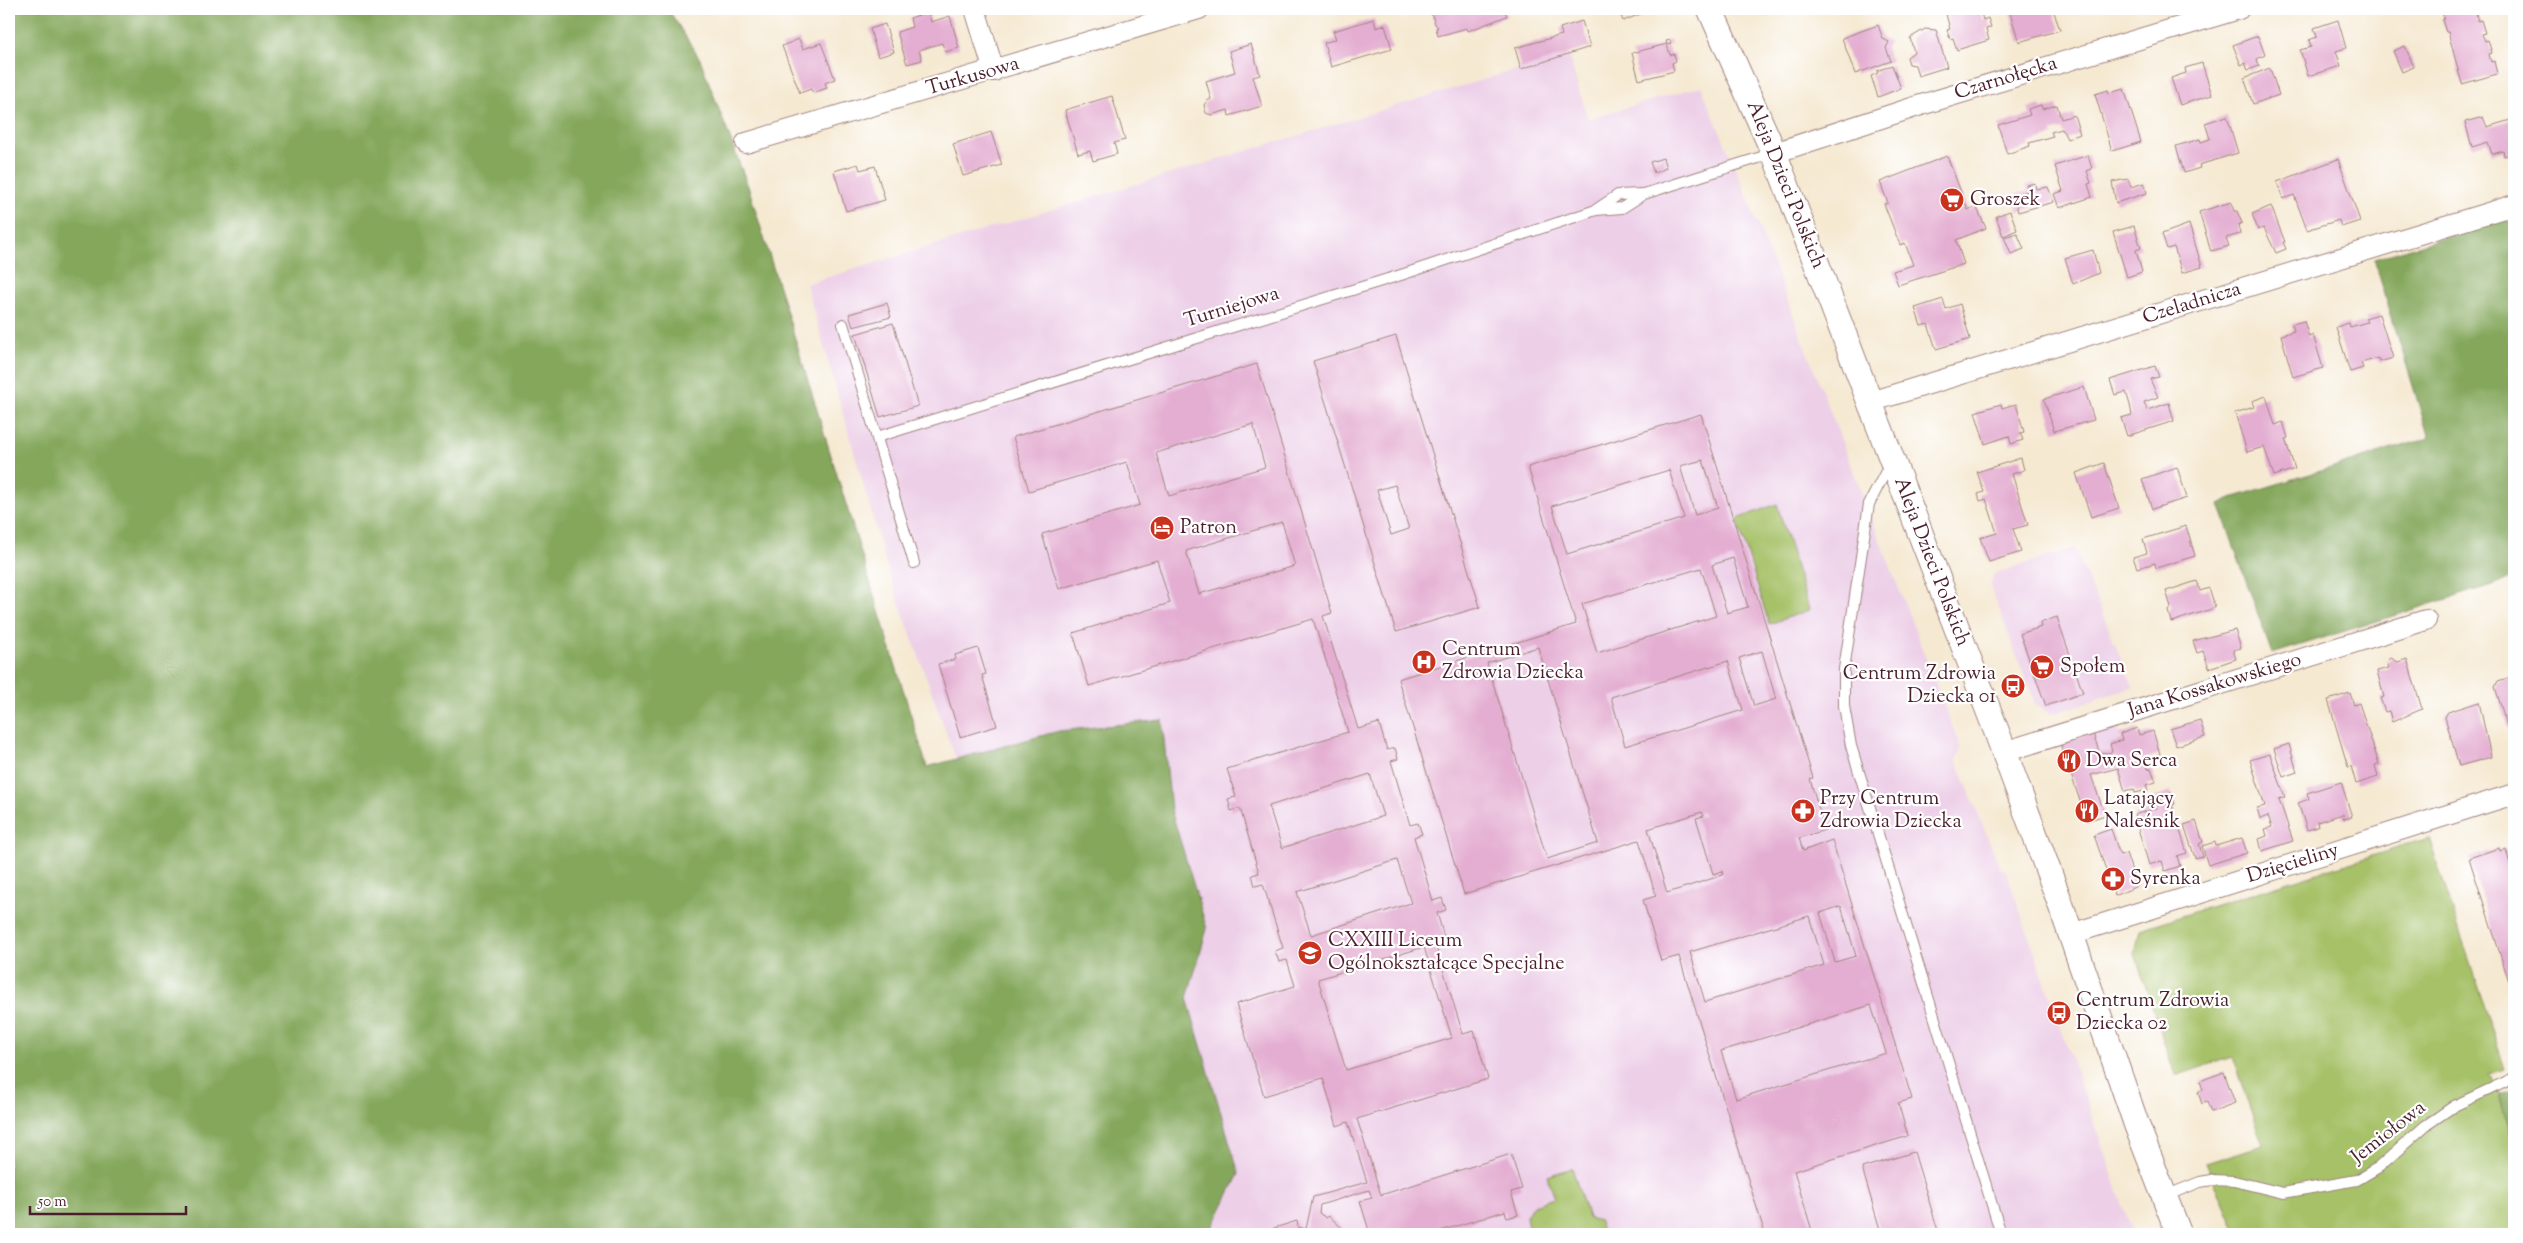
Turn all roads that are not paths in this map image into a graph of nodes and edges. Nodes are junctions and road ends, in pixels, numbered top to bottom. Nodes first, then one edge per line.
1 (975, 9) edge
2 (1199, 9) edge
3 (1710, 9) edge
4 (2239, 9) edge
5 (994, 71) junction
6 (746, 143) dead end
7 (1774, 153) junction
8 (2514, 205) edge
9 (842, 324) dead end
10 (1870, 402) junction
11 (878, 437) junction
12 (1894, 466) junction
13 (914, 563) dead end
14 (2426, 620) dead end
15 (2004, 752) junction
16 (2514, 794) edge
17 (2071, 934) junction
18 (2514, 1078) edge
19 (2163, 1197) junction
20 (2001, 1234) edge
21 (2179, 1234) edge

1 - 5 street
2 - 5 street, Turkusowa
3 - 7 street, Aleja Dzieci Polskich
4 - 7 street, Czarnołęcka
5 - 6 street, Turkusowa
7 - 10 street, Aleja Dzieci Polskich
7 - 11 lane, Turniejowa
8 - 10 street, Czeladnicza
9 - 11 lane
10 - 12 street, Aleja Dzieci Polskich
11 - 13 lane
12 - 15 street, Aleja Dzieci Polskich
12 - 20 lane
14 - 15 street, Jana Kossakowskiego
15 - 17 street, Aleja Dzieci Polskich
16 - 17 street, Dzięcieliny
17 - 19 street, Aleja Dzieci Polskich
18 - 19 lane, Jemiołowa
19 - 21 street, Aleja Dzieci Polskich

